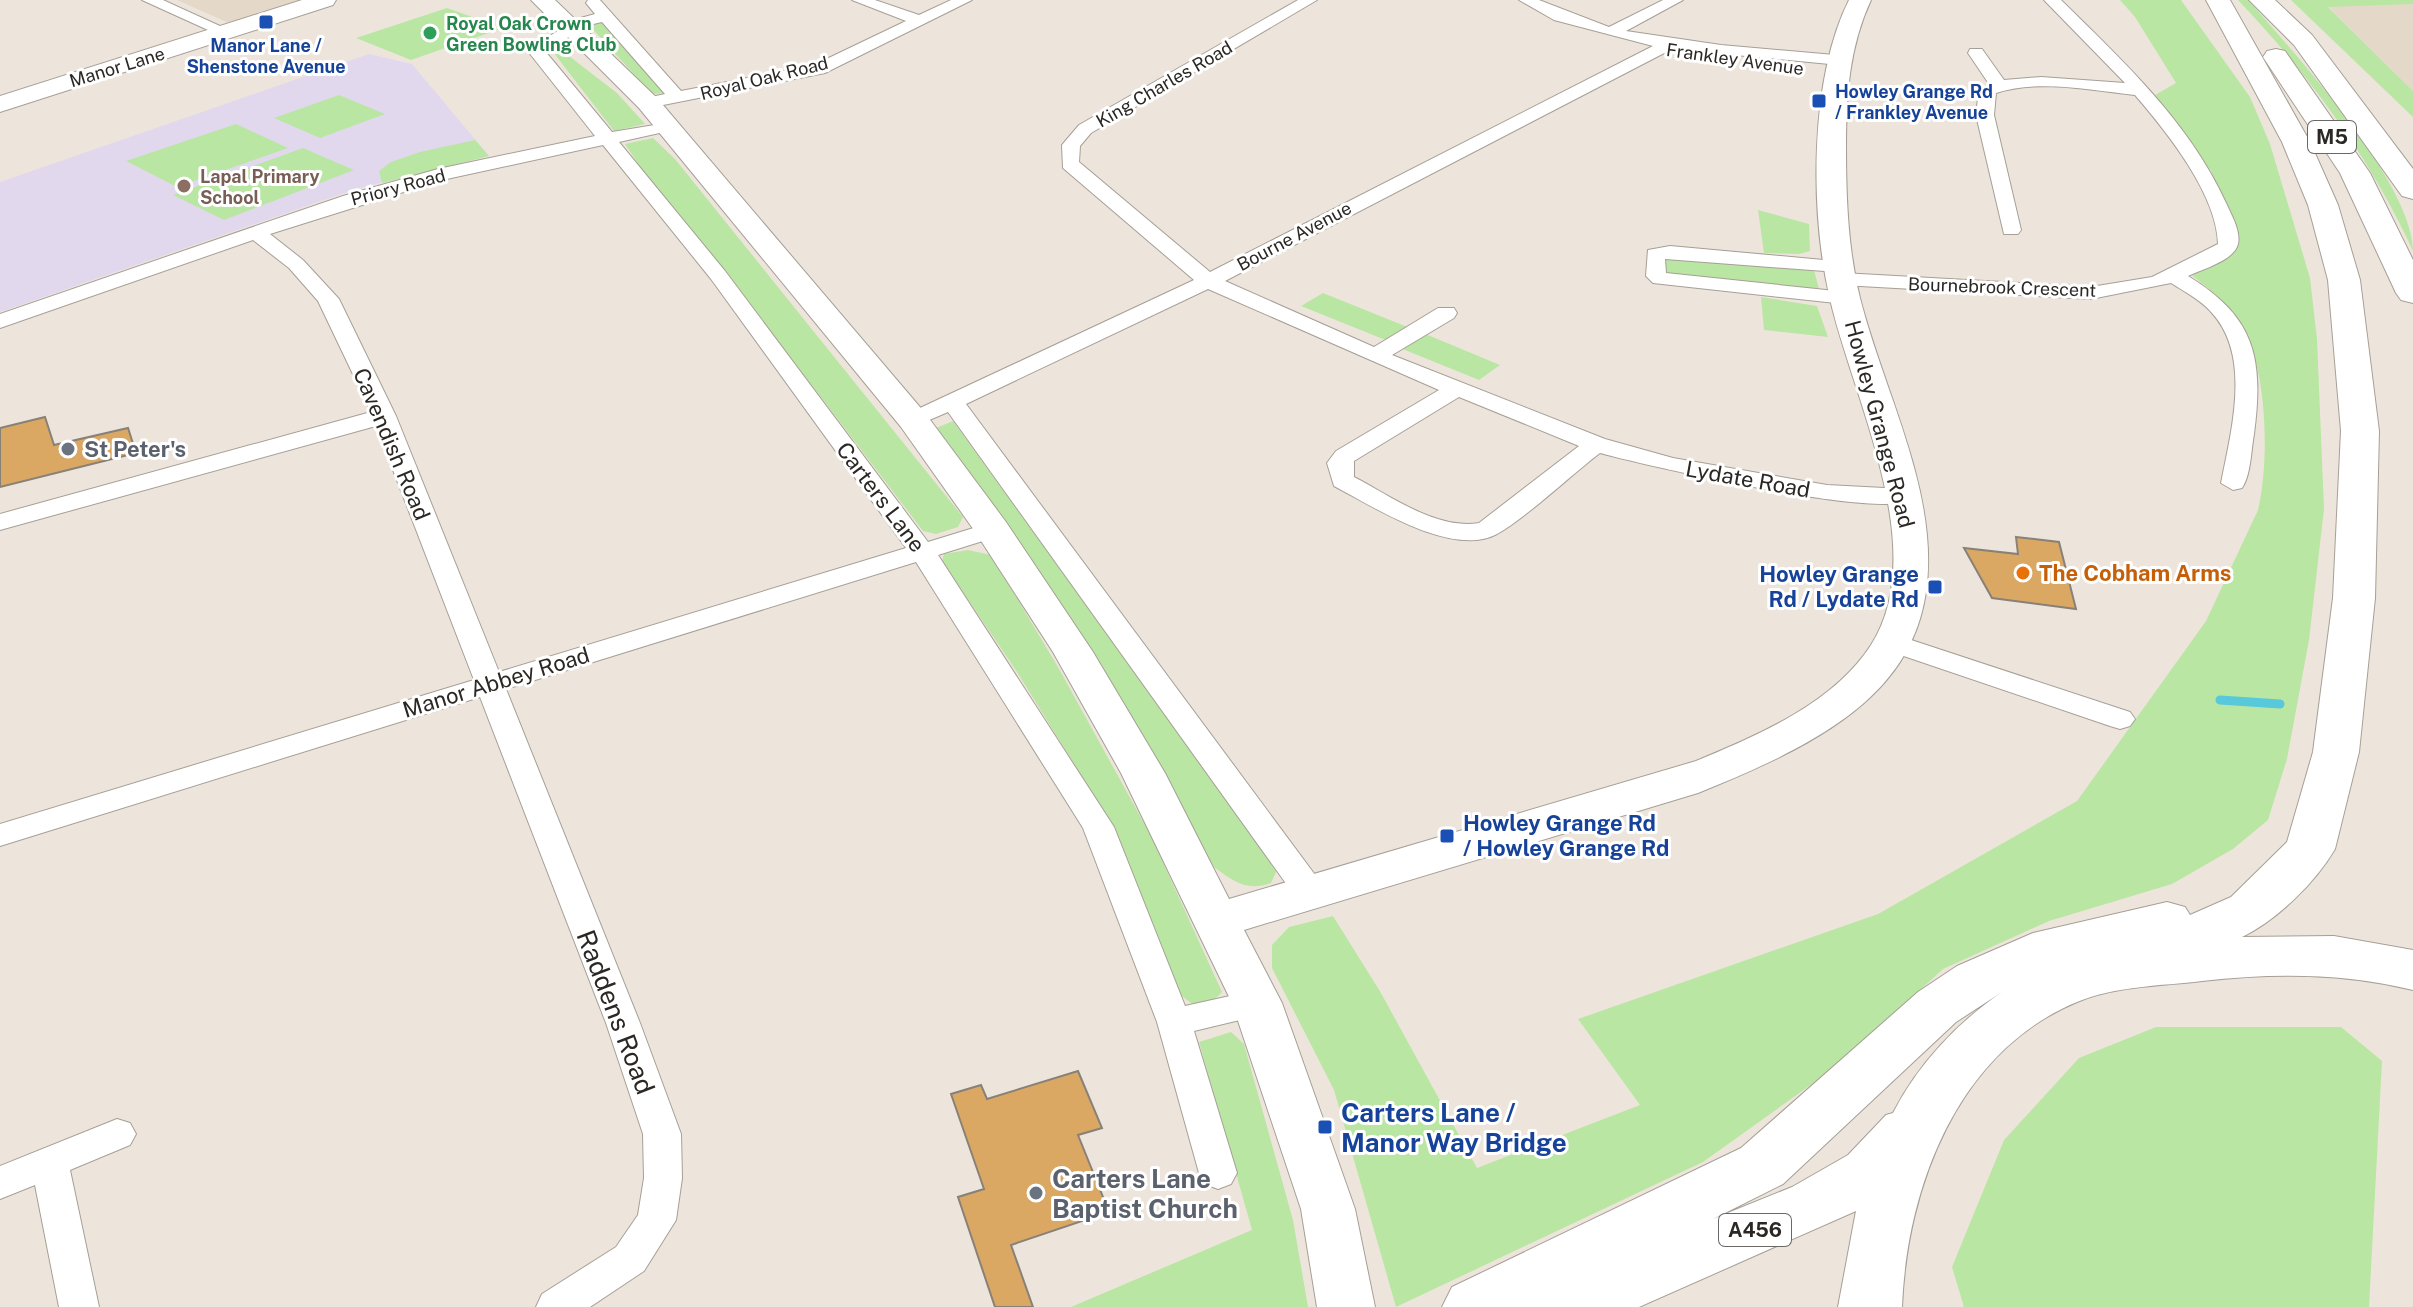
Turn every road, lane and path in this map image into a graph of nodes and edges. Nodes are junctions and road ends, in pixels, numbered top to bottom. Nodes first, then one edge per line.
1 (150, 0) edge
2 (325, 0) edge
3 (590, 0) edge
4 (860, 0) edge
5 (964, 0) edge
6 (1309, 0) edge
7 (1527, 0) edge
8 (1675, 0) edge
9 (1860, 0) edge
10 (2052, 0) edge
11 (2220, 0) edge
12 (2261, 0) edge
13 (533, 4) edge
14 (608, 16) junction
15 (920, 21) junction
16 (567, 28) junction
17 (1613, 31) junction
18 (225, 32) junction
19 (2303, 40) junction
20 (1666, 47) junction
21 (1976, 53) dead end
22 (1838, 67) junction
23 (1999, 85) junction
24 (2141, 90) junction
25 (0, 104) edge
26 (664, 109) junction
27 (2407, 135) dead end
28 (608, 138) junction
29 (2413, 190) edge
30 (2011, 230) dead end
31 (255, 232) junction
32 (2172, 275) junction
33 (1208, 281) junction
34 (1842, 281) junction
35 (2413, 293) edge
36 (1446, 313) dead end
37 (0, 321) edge
38 (1375, 356) junction
39 (1458, 388) junction
40 (954, 404) junction
41 (384, 416) junction
42 (913, 420) junction
43 (1596, 444) junction
44 (2233, 483) dead end
45 (1903, 497) junction
46 (0, 522) edge
47 (993, 530) junction
48 (921, 550) junction
49 (1893, 643) junction
50 (488, 684) junction
51 (2120, 719) dead end
52 (0, 835) edge
53 (2271, 886) junction
54 (1312, 895) junction
55 (1218, 920) junction
56 (2413, 970) edge
57 (2101, 973) junction
58 (1257, 1003) junction
59 (1174, 1022) junction
60 (1919, 1120) junction
61 (117, 1134) dead end
62 (50, 1163) junction
63 (1218, 1173) dead end
64 (0, 1183) edge
65 (79, 1307) edge
66 (556, 1307) edge
67 (1346, 1307) edge
68 (1474, 1307) edge
69 (1569, 1307) edge
70 (1870, 1307) edge

1 - 18 street
2 - 18 street, Manor Lane
3 - 14 street
4 - 15 street
5 - 15 street, Royal Oak Road
6 - 33 street, King Charles Road
7 - 17 street, Frankley Avenue
8 - 17 street, Frankley Avenue
9 - 22 street, Howley Grange Road
10 - 24 street, Bournebrook Crescent
11 - 35 highway, M5
11 - 53 highway
12 - 19 highway, M5
13 - 16 street
14 - 16 street
14 - 26 street
15 - 26 street, Royal Oak Road
16 - 26 street
16 - 28 street, Carters Lane
17 - 20 street, Frankley Avenue
18 - 25 street, Manor Lane
19 - 27 highway
19 - 29 highway, M5
20 - 22 street, Frankley Avenue
20 - 33 street, Bourne Avenue
21 - 23 street
22 - 34 street, Howley Grange Road
23 - 24 street
23 - 30 street
24 - 32 street, Bournebrook Crescent
26 - 28 street, Priory Road
26 - 42 street
28 - 31 street, Priory Road
28 - 48 street, Carters Lane
31 - 37 street, Priory Road
31 - 41 street, Cavendish Road
32 - 34 street, Bournebrook Crescent
32 - 44 street
33 - 38 street, Lydate Road
33 - 40 street, Bourne Avenue
34 - 34 street, Howley Grange Road
34 - 45 street, Howley Grange Road
36 - 38 street
38 - 39 street, Lydate Road
39 - 43 street, Lydate Road
39 - 43 street
40 - 42 street, Bourne Avenue
40 - 54 street
41 - 46 street
41 - 50 street, Cavendish Road
42 - 47 street
43 - 45 street, Lydate Road
45 - 49 street, Howley Grange Road
47 - 48 street, Manor Abbey Road
47 - 55 street
48 - 50 street, Manor Abbey Road
48 - 59 street, Carters Lane
49 - 51 street
49 - 54 street, Howley Grange Road
50 - 52 street, Manor Abbey Road
50 - 66 street, Raddens Road
53 - 57 highway
53 - 68 highway
54 - 55 street, Howley Grange Road
55 - 58 street
56 - 57 highway
57 - 60 highway
58 - 59 street
58 - 67 street
59 - 63 street, Carters Lane
60 - 69 highway, A456
60 - 70 highway
61 - 62 street
62 - 64 street
62 - 65 street

